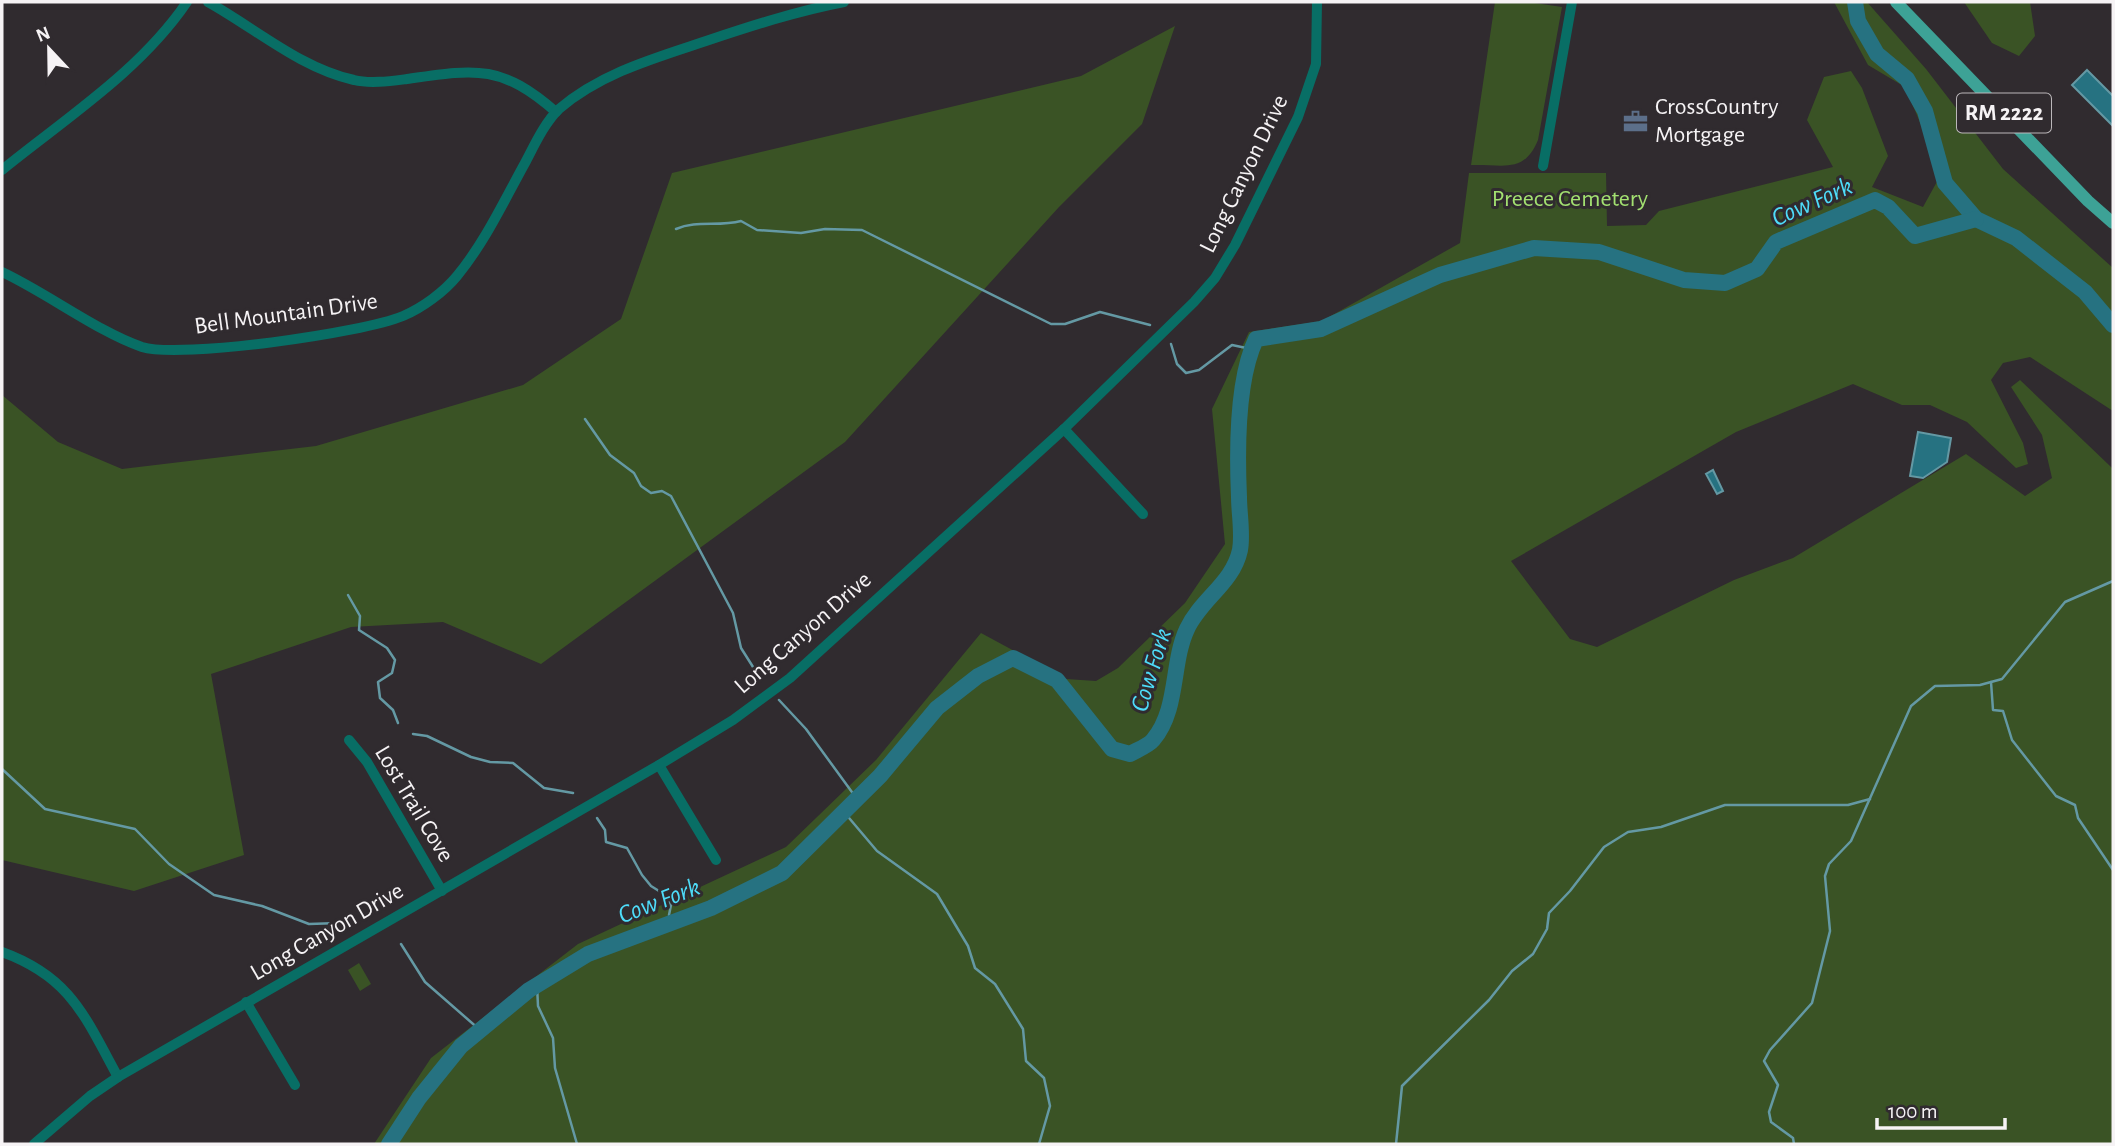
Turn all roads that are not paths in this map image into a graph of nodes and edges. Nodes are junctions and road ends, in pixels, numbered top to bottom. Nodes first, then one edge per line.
1 (187, 2) edge
2 (208, 2) edge
3 (841, 2) edge
4 (1317, 2) edge
5 (1572, 2) edge
6 (1896, 2) edge
7 (556, 112) junction
8 (1543, 166) dead end
9 (2, 170) edge
10 (2113, 223) edge
11 (2, 272) edge
12 (1064, 429) junction
13 (1143, 514) dead end
14 (349, 740) dead end
15 (659, 765) junction
16 (716, 860) dead end
17 (442, 891) junction
18 (2, 952) edge
19 (246, 1002) junction
20 (118, 1077) junction
21 (295, 1085) dead end
22 (34, 1144) edge

1 - 9 street
2 - 7 street
3 - 7 street, Bell Mountain Drive
4 - 12 street, Long Canyon Drive
5 - 8 street
6 - 10 main road, RM 2222
7 - 11 street, Bell Mountain Drive
12 - 13 street
12 - 15 street, Long Canyon Drive
14 - 17 street, Lost Trail Cove
15 - 16 street
15 - 17 street, Long Canyon Drive
17 - 19 street, Long Canyon Drive
18 - 20 street
19 - 20 street, Long Canyon Drive
19 - 21 street
20 - 22 street, Long Canyon Drive

